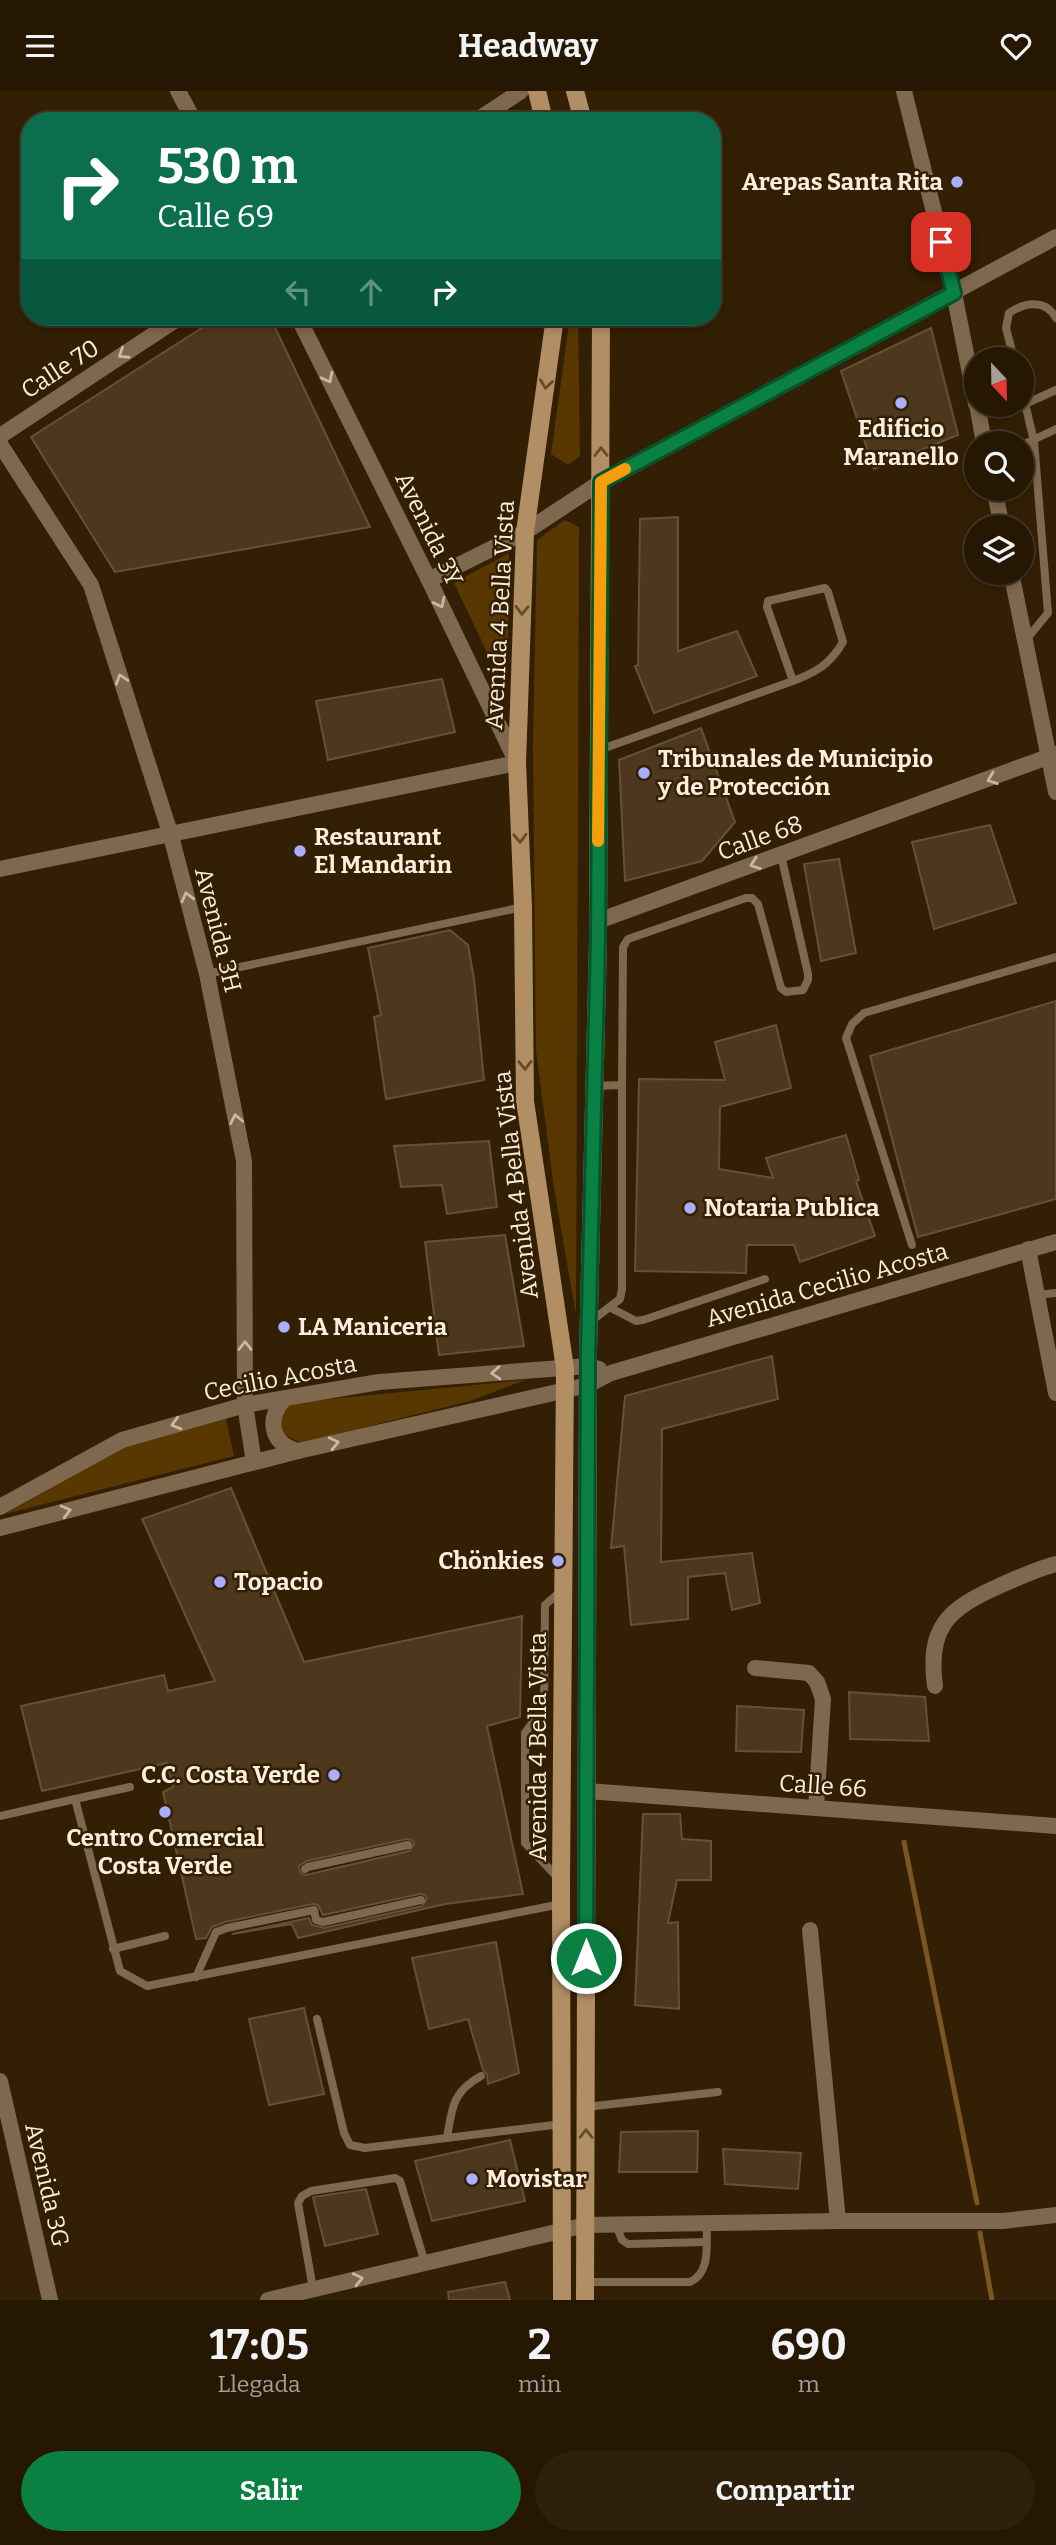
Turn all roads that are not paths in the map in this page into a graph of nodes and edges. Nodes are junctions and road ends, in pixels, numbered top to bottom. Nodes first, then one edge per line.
1 (178, 91) edge
2 (521, 91) edge
3 (537, 91) edge
4 (575, 91) edge
5 (904, 91) edge
6 (189, 112) edge
7 (490, 112) edge
8 (542, 112) edge
9 (581, 112) edge
10 (1056, 237) edge
11 (954, 293) junction
12 (1056, 319) edge
13 (166, 326) edge
14 (302, 326) edge
15 (554, 326) edge
16 (601, 326) edge
17 (965, 347) edge
18 (1011, 347) edge
19 (1056, 390) edge
20 (1034, 400) edge
21 (1056, 429) edge
22 (0, 436) edge
23 (1034, 441) joint
24 (0, 444) edge
25 (601, 482) junction
26 (525, 532) junction
27 (429, 580) junction
28 (1014, 585) edge
29 (1025, 641) junction
30 (793, 681) junction
31 (599, 750) junction
32 (1053, 756) edge
33 (517, 763) junction
34 (1056, 792) edge
35 (171, 836) junction
36 (781, 855) junction
37 (0, 869) edge
38 (523, 907) junction
39 (598, 921) junction
40 (1056, 957) edge
41 (207, 974) junction
42 (622, 1085) junction
43 (595, 1086) junction
44 (1056, 1242) edge
45 (912, 1245) dead end
46 (1028, 1249) junction
47 (765, 1279) dead end
48 (1056, 1293) edge
49 (1037, 1296) junction
50 (611, 1308) junction
51 (589, 1322) junction
52 (588, 1366) junction
53 (565, 1368) junction
54 (611, 1373) junction
55 (589, 1385) junction
56 (564, 1391) junction
57 (1056, 1393) edge
58 (285, 1398) junction
59 (245, 1405) junction
60 (298, 1451) junction
61 (254, 1462) junction
62 (0, 1507) edge
63 (0, 1528) edge
64 (1056, 1565) edge
65 (563, 1589) junction
66 (755, 1668) dead end
67 (935, 1686) dead end
68 (130, 1787) dead end
69 (587, 1791) junction
70 (75, 1799) junction
71 (816, 1808) junction
72 (0, 1816) edge
73 (1056, 1826) edge
74 (408, 1845) dead end
75 (305, 1870) dead end
76 (561, 1882) junction
77 (421, 1900) dead end
78 (562, 1904) junction
79 (810, 1930) dead end
80 (165, 1936) dead end
81 (113, 1949) junction
82 (196, 1977) junction
83 (317, 2019) dead end
84 (481, 2076) dead end
85 (0, 2081) edge
86 (718, 2092) dead end
87 (586, 2107) junction
88 (562, 2124) junction
89 (447, 2138) junction
90 (1056, 2215) edge
91 (838, 2221) junction
92 (707, 2224) junction
93 (586, 2225) junction
94 (616, 2225) junction
95 (563, 2230) junction
96 (706, 2242) junction
97 (425, 2263) junction
98 (313, 2289) junction
99 (585, 2291) edge
100 (50, 2300) edge
101 (268, 2300) edge
102 (562, 2300) edge

1 - 6 street
2 - 7 street
3 - 8 street
4 - 9 street
5 - 11 street
10 - 11 street
11 - 17 street
11 - 25 street
12 - 18 lane
13 -> 22 street, Calle 70
14 -> 27 street, Avenida 3Y
15 -> 26 street, Avenida 4 Bella Vista
25 -> 16 street, Avenida 4 Bella Vista
19 - 20 lane
21 - 23 lane
23 - 29 lane
35 -> 24 street, Avenida 3H
25 - 26 street
25 - 31 street, Avenida 4 Bella Vista
26 - 27 street
26 -> 33 street, Avenida 4 Bella Vista
27 -> 33 street, Avenida 3Y
28 - 29 street
29 - 32 street
30 - 30 lane
30 - 31 lane
31 - 39 street, Avenida 4 Bella Vista
32 - 34 street
32 -> 36 street, Calle 68
33 - 35 street
33 -> 38 street, Avenida 4 Bella Vista
35 - 37 street
41 -> 35 street, Avenida 3H
36 -> 39 street, Calle 68
36 - 42 lane
38 - 41 lane
38 -> 53 street, Avenida 4 Bella Vista
39 - 43 street, Avenida 4 Bella Vista
40 - 45 lane
59 -> 41 street, Avenida 3H
42 - 43 lane
42 - 50 lane
43 - 51 street, Avenida 4 Bella Vista
44 - 46 street, Avenida Cecilio Acosta
46 - 49 street
46 - 54 street, Avenida Cecilio Acosta
47 - 50 lane
48 - 49 lane
49 - 57 street
50 - 51 lane
51 - 52 street, Avenida 4 Bella Vista
52 - 53 street, Cecilio Acosta
52 - 54 street
52 - 55 street, Avenida 4 Bella Vista
53 - 56 street, Avenida 4 Bella Vista
53 -> 58 street, Cecilio Acosta
54 - 55 street, Avenida Cecilio Acosta
55 - 56 street
55 - 69 street, Avenida 4 Bella Vista
60 -> 56 street
56 - 65 street, Avenida 4 Bella Vista
58 - 59 street, Cecilio Acosta
58 - 60 street
59 - 61 street, Avenida 3H
59 -> 62 street, Cecilio Acosta
60 - 61 street
63 -> 61 street
64 - 67 street
65 - 76 street, Avenida 4 Bella Vista
65 - 76 lane
66 - 71 street
68 - 70 lane
69 - 71 street, Calle 66
69 - 87 street, Avenida 4 Bella Vista
70 - 72 lane
70 - 81 lane
71 - 73 street, Calle 66
74 - 75 lane
76 - 78 street, Avenida 4 Bella Vista
77 - 82 lane
78 - 82 lane
78 - 88 street, Avenida 4 Bella Vista
79 - 91 street
80 - 81 lane
81 - 82 lane
83 - 89 lane
84 - 89 lane
85 - 100 street, Avenida 3G
86 - 87 lane
93 -> 87 street, Avenida 4 Bella Vista
88 - 89 lane
88 - 95 street, Avenida 4 Bella Vista
90 - 91 street
91 - 92 street
92 - 94 street
92 - 96 lane
93 - 94 street
93 - 95 street
93 - 99 street, Avenida 4 Bella Vista
94 - 96 lane
95 - 97 street
95 - 102 street, Avenida 4 Bella Vista
96 - 99 lane
98 -> 97 street
97 - 98 lane
98 - 101 street

